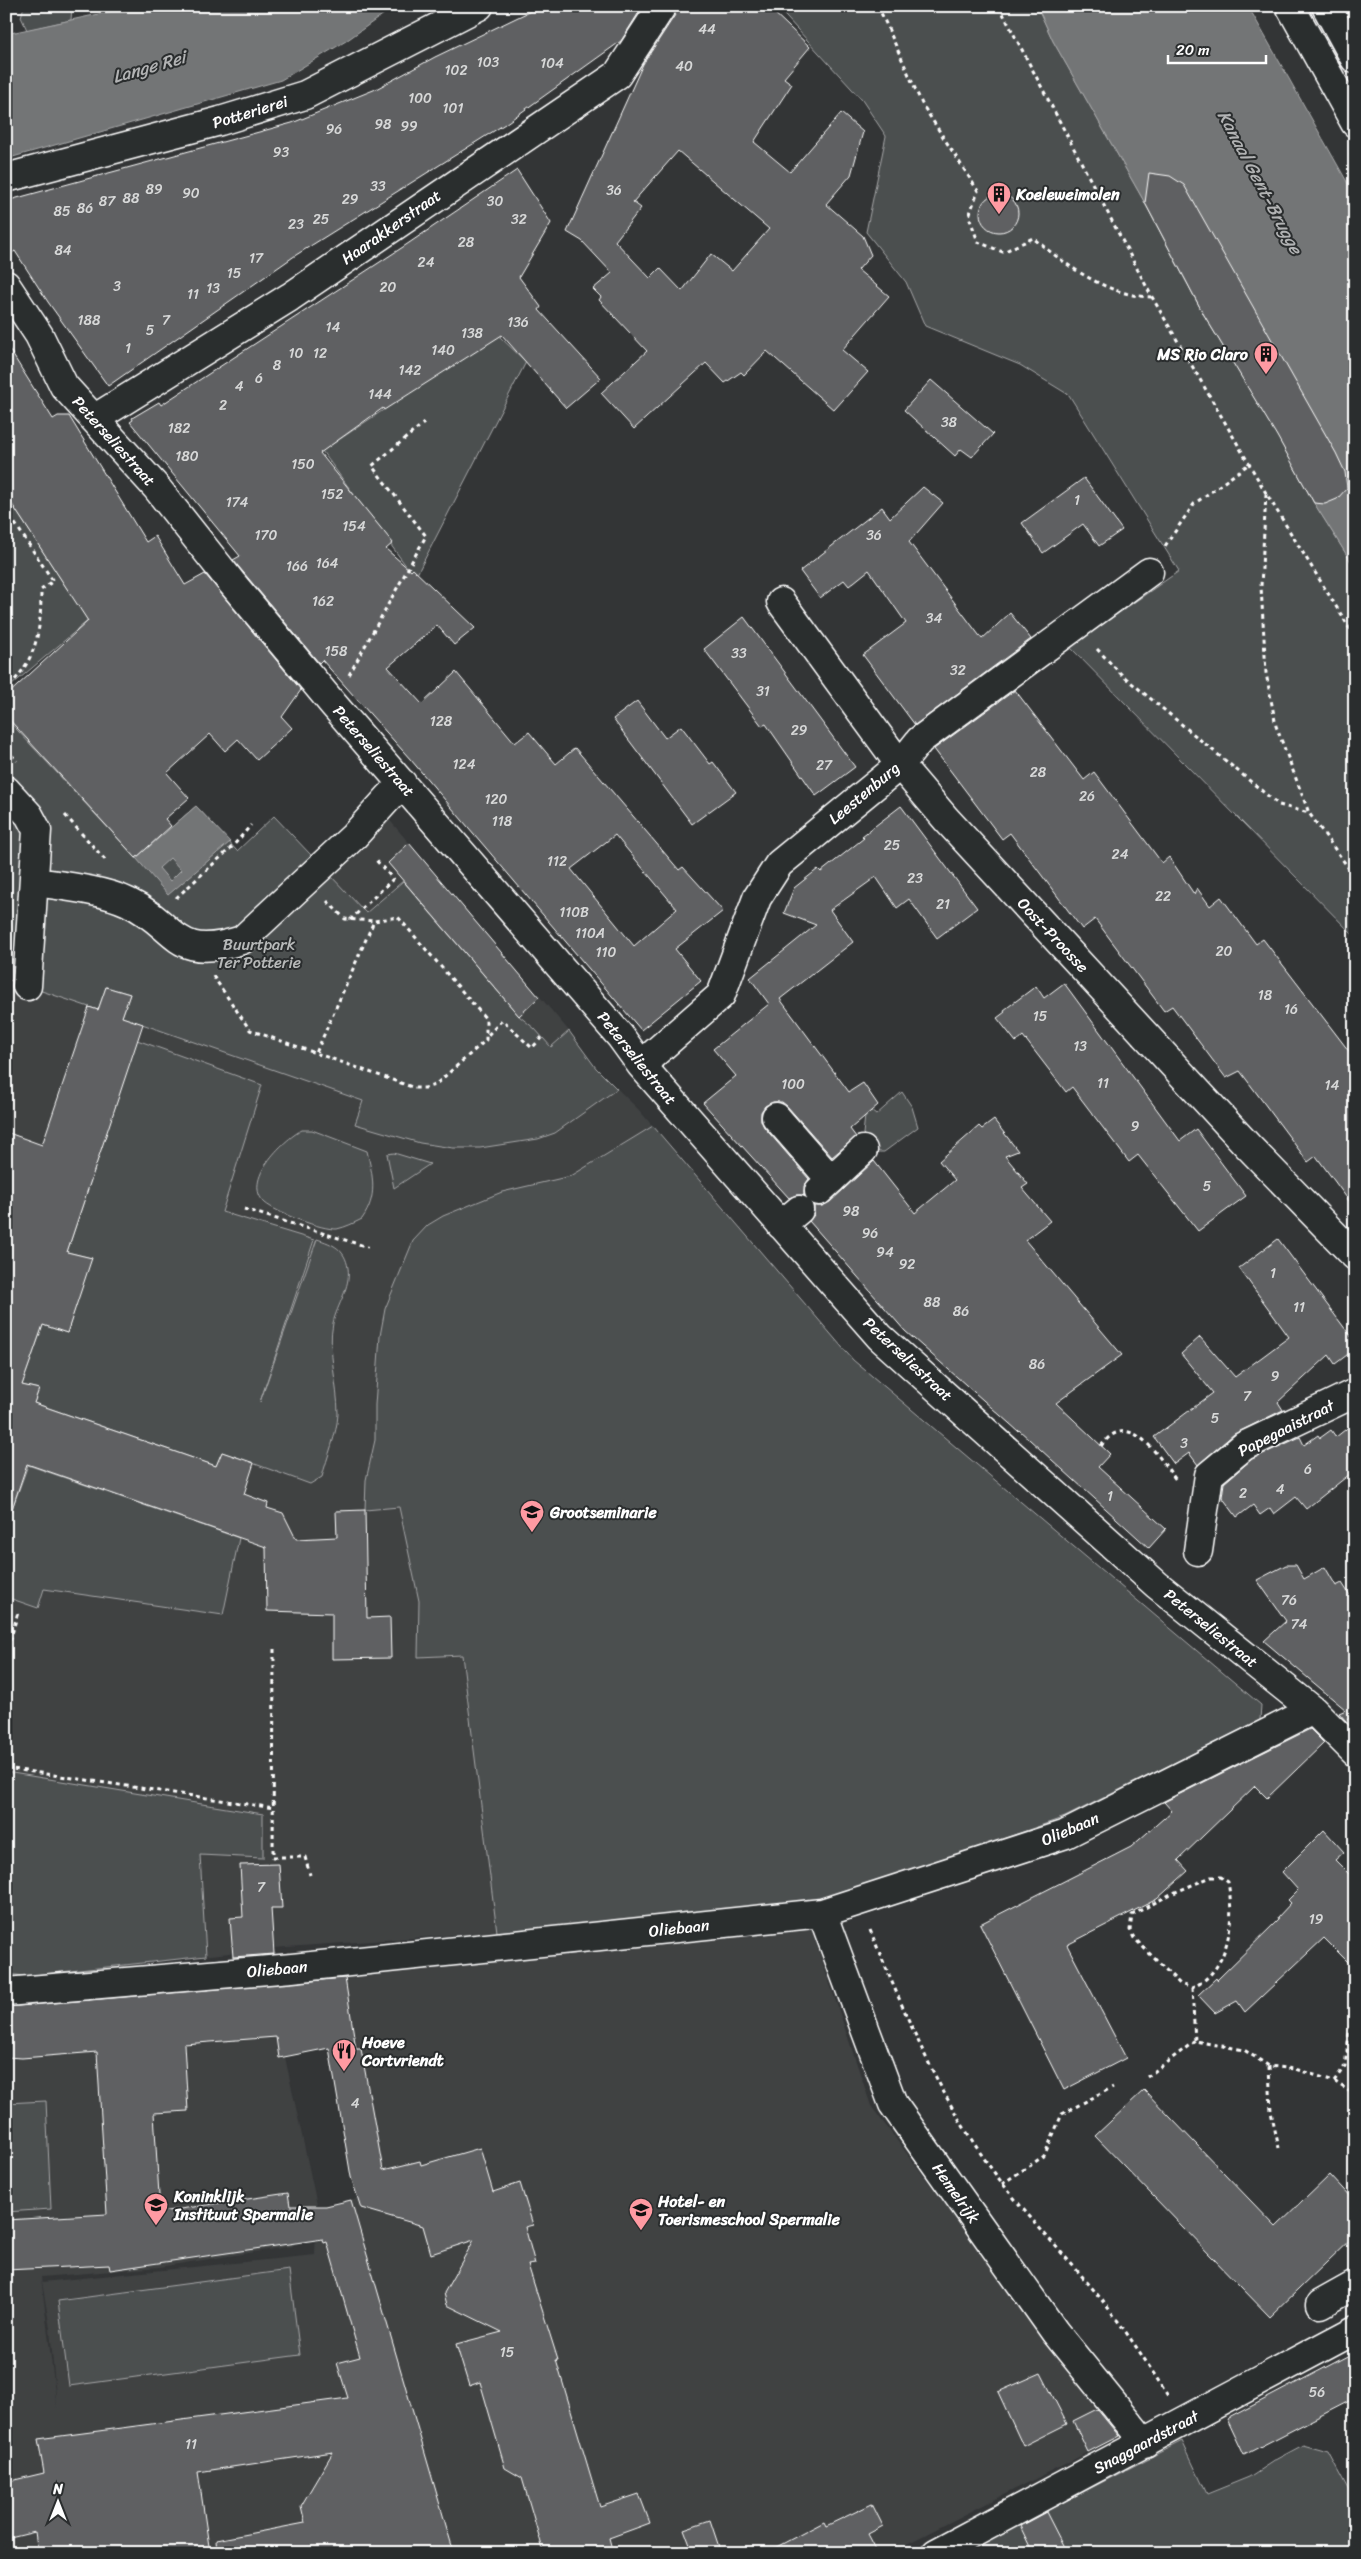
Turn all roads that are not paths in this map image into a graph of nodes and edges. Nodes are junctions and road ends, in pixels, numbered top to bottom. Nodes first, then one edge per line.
1 (479, 6) edge
2 (662, 6) edge
3 (1290, 6) edge
4 (1326, 6) edge
5 (1355, 59) edge
6 (1355, 123) edge
7 (6, 178) edge
8 (6, 285) edge
9 (94, 419) junction
10 (1149, 572) road end
11 (781, 602) dead end
12 (900, 765) junction
13 (402, 784) junction
14 (6, 790) edge
15 (35, 882) junction
16 (27, 986) dead end
17 (641, 1065) junction
18 (776, 1117) dead end
19 (862, 1150) dead end
20 (807, 1202) junction
21 (1352, 1252) edge
22 (1355, 1393) edge
23 (1198, 1550) dead end
24 (1313, 1710) junction
25 (1355, 1752) edge
26 (822, 1913) junction
27 (6, 1992) edge
28 (1355, 2285) edge
29 (1321, 2304) dead end
30 (1355, 2330) edge
31 (1145, 2443) junction
32 (936, 2553) edge

1 - 7 street, Potterierei
2 - 9 street, Haarakkerstraat
3 - 6 street
4 - 5 street
8 - 9 street, Peterseliestraat
9 - 13 street, Peterseliestraat
10 - 12 street, Leestenburg
11 - 12 street, Oost-Proosse
12 - 17 street, Leestenburg
12 - 21 street, Oost-Proosse
13 - 15 street
13 - 17 street, Peterseliestraat
14 - 15 street
15 - 16 street
17 - 20 street, Peterseliestraat
18 - 20 street
19 - 20 street
20 - 24 street, Peterseliestraat
22 - 23 street, Papegaaistraat
24 - 25 street, Peterseliestraat
24 - 26 street, Oliebaan
26 - 27 street, Oliebaan
26 - 31 street, Hemelrijk
28 - 29 street
30 - 31 street, Snaggaardstraat
31 - 32 street, Snaggaardstraat

